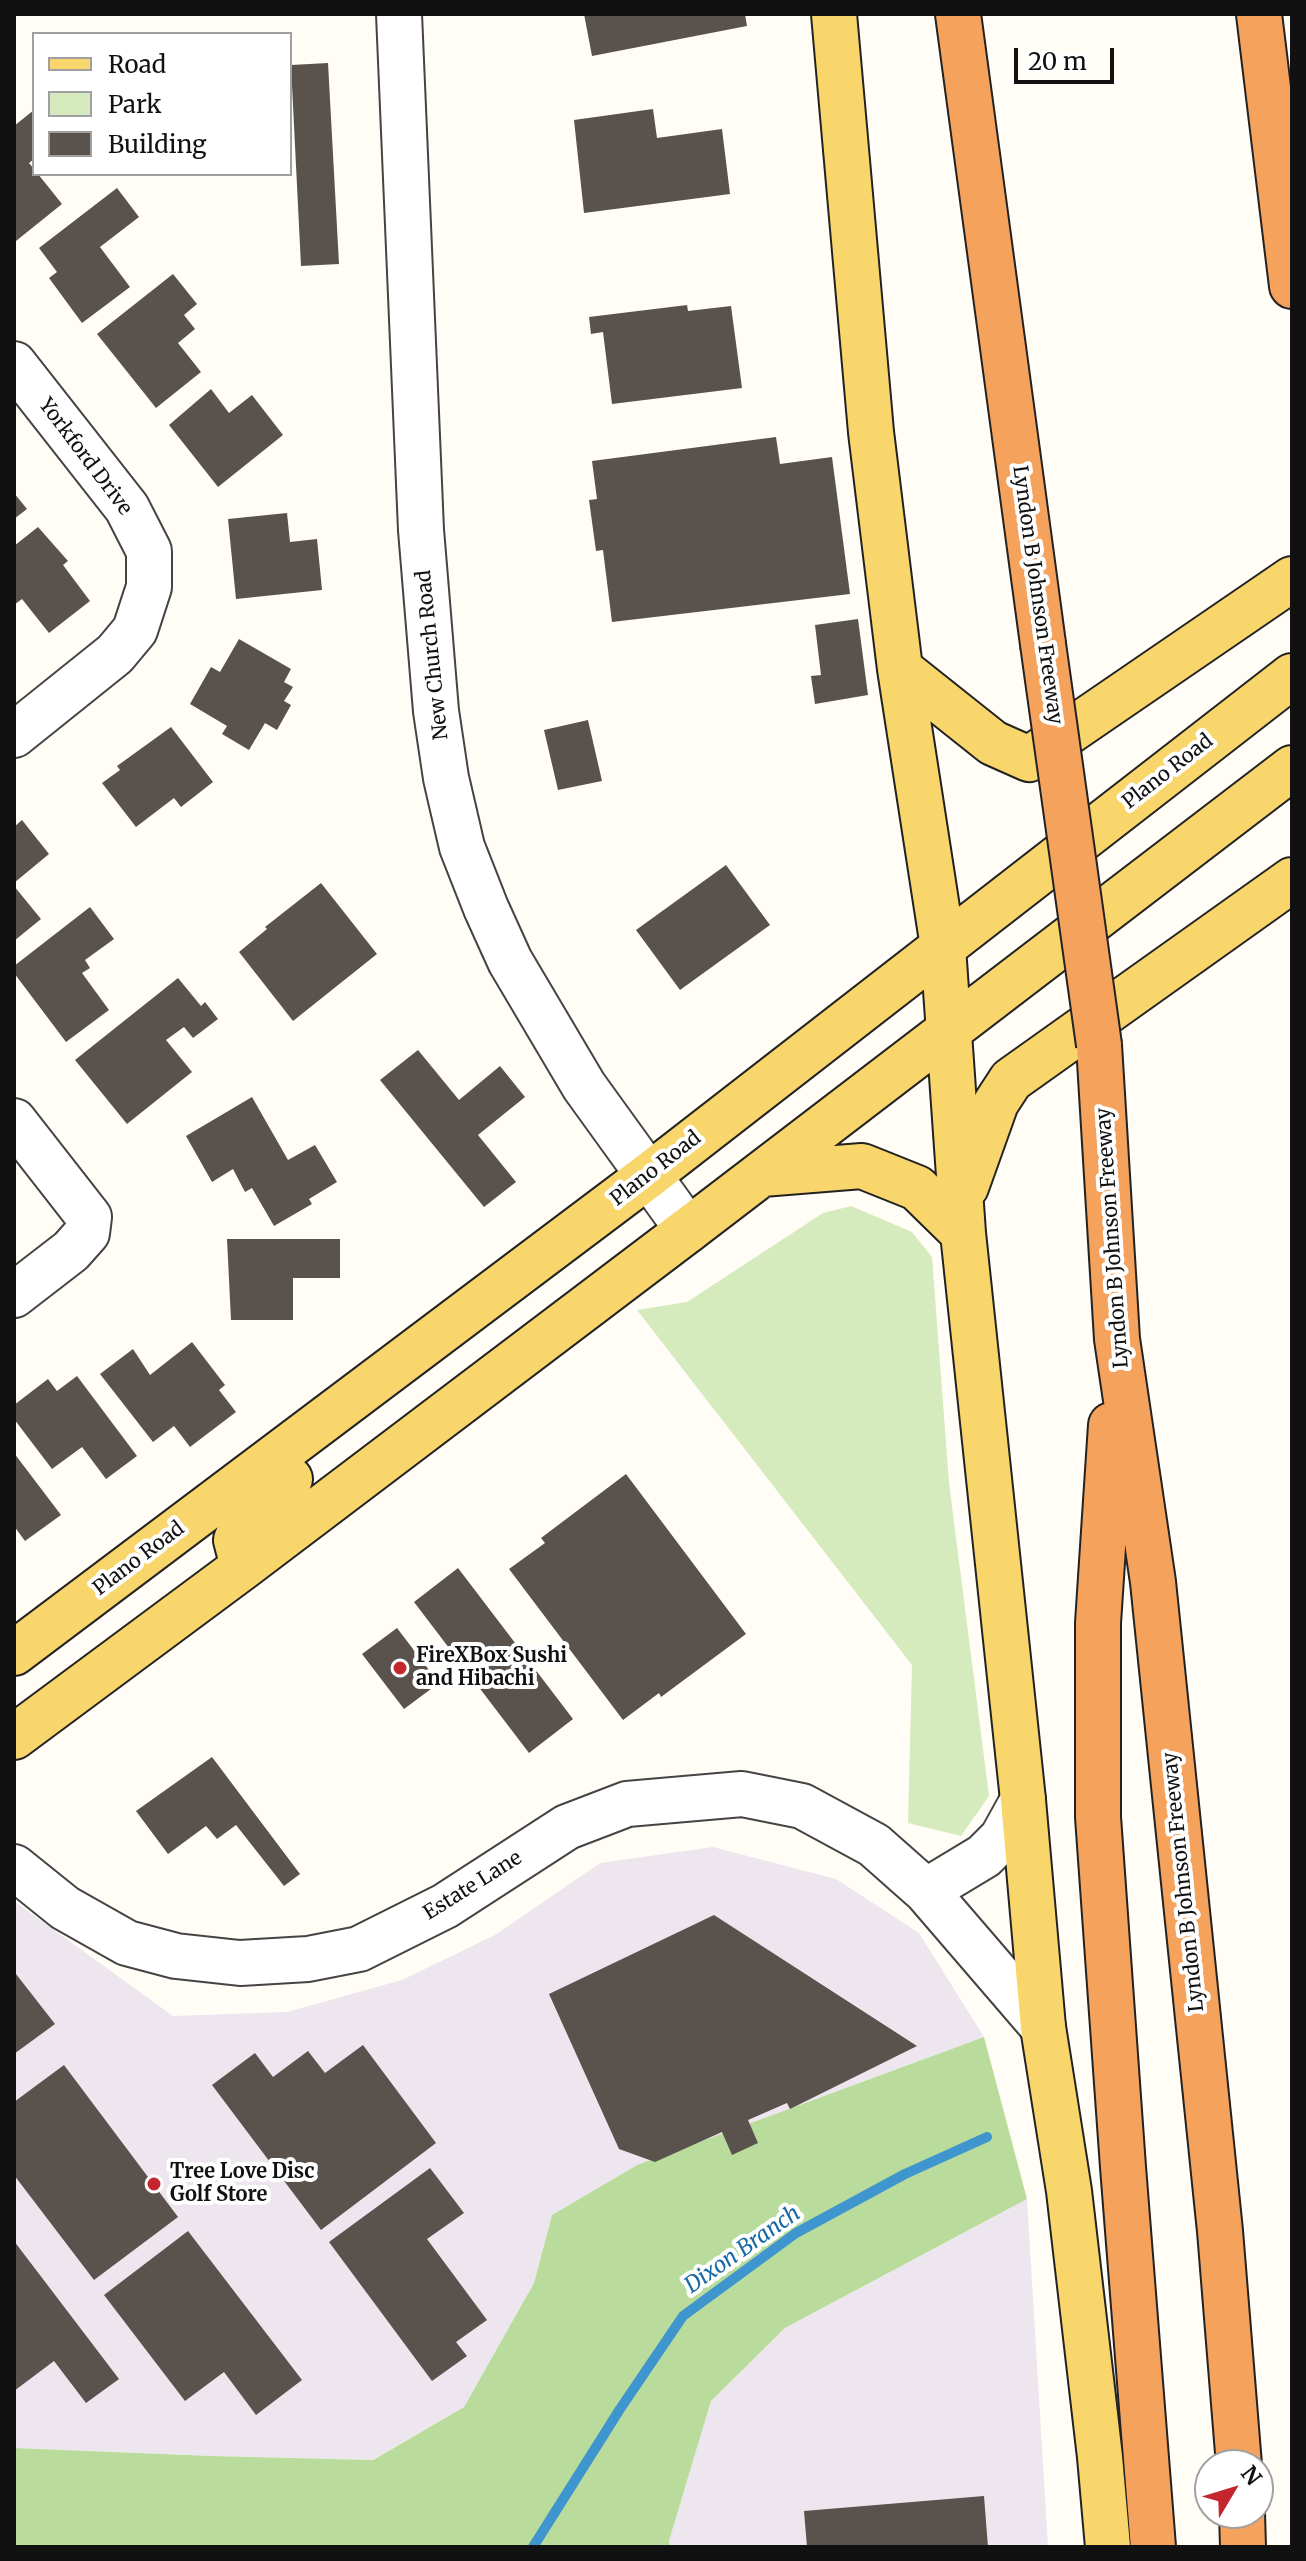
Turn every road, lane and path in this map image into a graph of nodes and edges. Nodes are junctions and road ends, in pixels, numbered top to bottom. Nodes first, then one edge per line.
1 (399, 14) edge
2 (834, 14) edge
3 (958, 14) edge
4 (1259, 14) edge
5 (1292, 286) edge
6 (14, 364) edge
7 (1292, 579) edge
8 (900, 669) junction
9 (1292, 676) edge
10 (14, 735) edge
11 (1292, 768) edge
12 (1292, 880) edge
13 (943, 947) junction
14 (948, 1031) junction
15 (14, 1121) edge
16 (762, 1174) junction
17 (648, 1176) junction
18 (962, 1218) junction
19 (688, 1230) junction
20 (14, 1295) edge
21 (1117, 1339) junction
22 (302, 1438) junction
23 (243, 1567) junction
24 (14, 1653) edge
25 (14, 1737) edge
26 (1023, 1800) junction
27 (14, 1867) edge
28 (926, 1891) junction
29 (1043, 2027) junction
30 (1238, 2449) edge
31 (1108, 2547) edge
32 (1153, 2547) edge

1 - 17 street, New Church Road
2 - 8 main road
3 - 21 highway, Lyndon B Johnson Freeway, bridge
4 - 5 highway
6 - 10 street, Yorkford Drive
7 - 8 main road
8 - 13 main road
9 - 13 main road, Plano Road
11 - 14 main road
12 - 18 main road
13 - 14 main road
13 - 17 main road, Plano Road
14 - 16 main road
14 - 18 main road
15 - 20 street
16 - 18 main road
16 - 19 main road
17 - 19 street, New Church Road
17 - 22 main road, Plano Road
18 - 26 main road
19 - 23 main road
21 - 30 highway, Lyndon B Johnson Freeway
21 - 32 highway
22 - 23 main road
22 - 24 main road, Plano Road
23 - 25 main road
26 - 28 street
26 - 29 main road
27 - 28 street, Estate Lane
28 - 29 street, Estate Lane
29 - 31 main road

